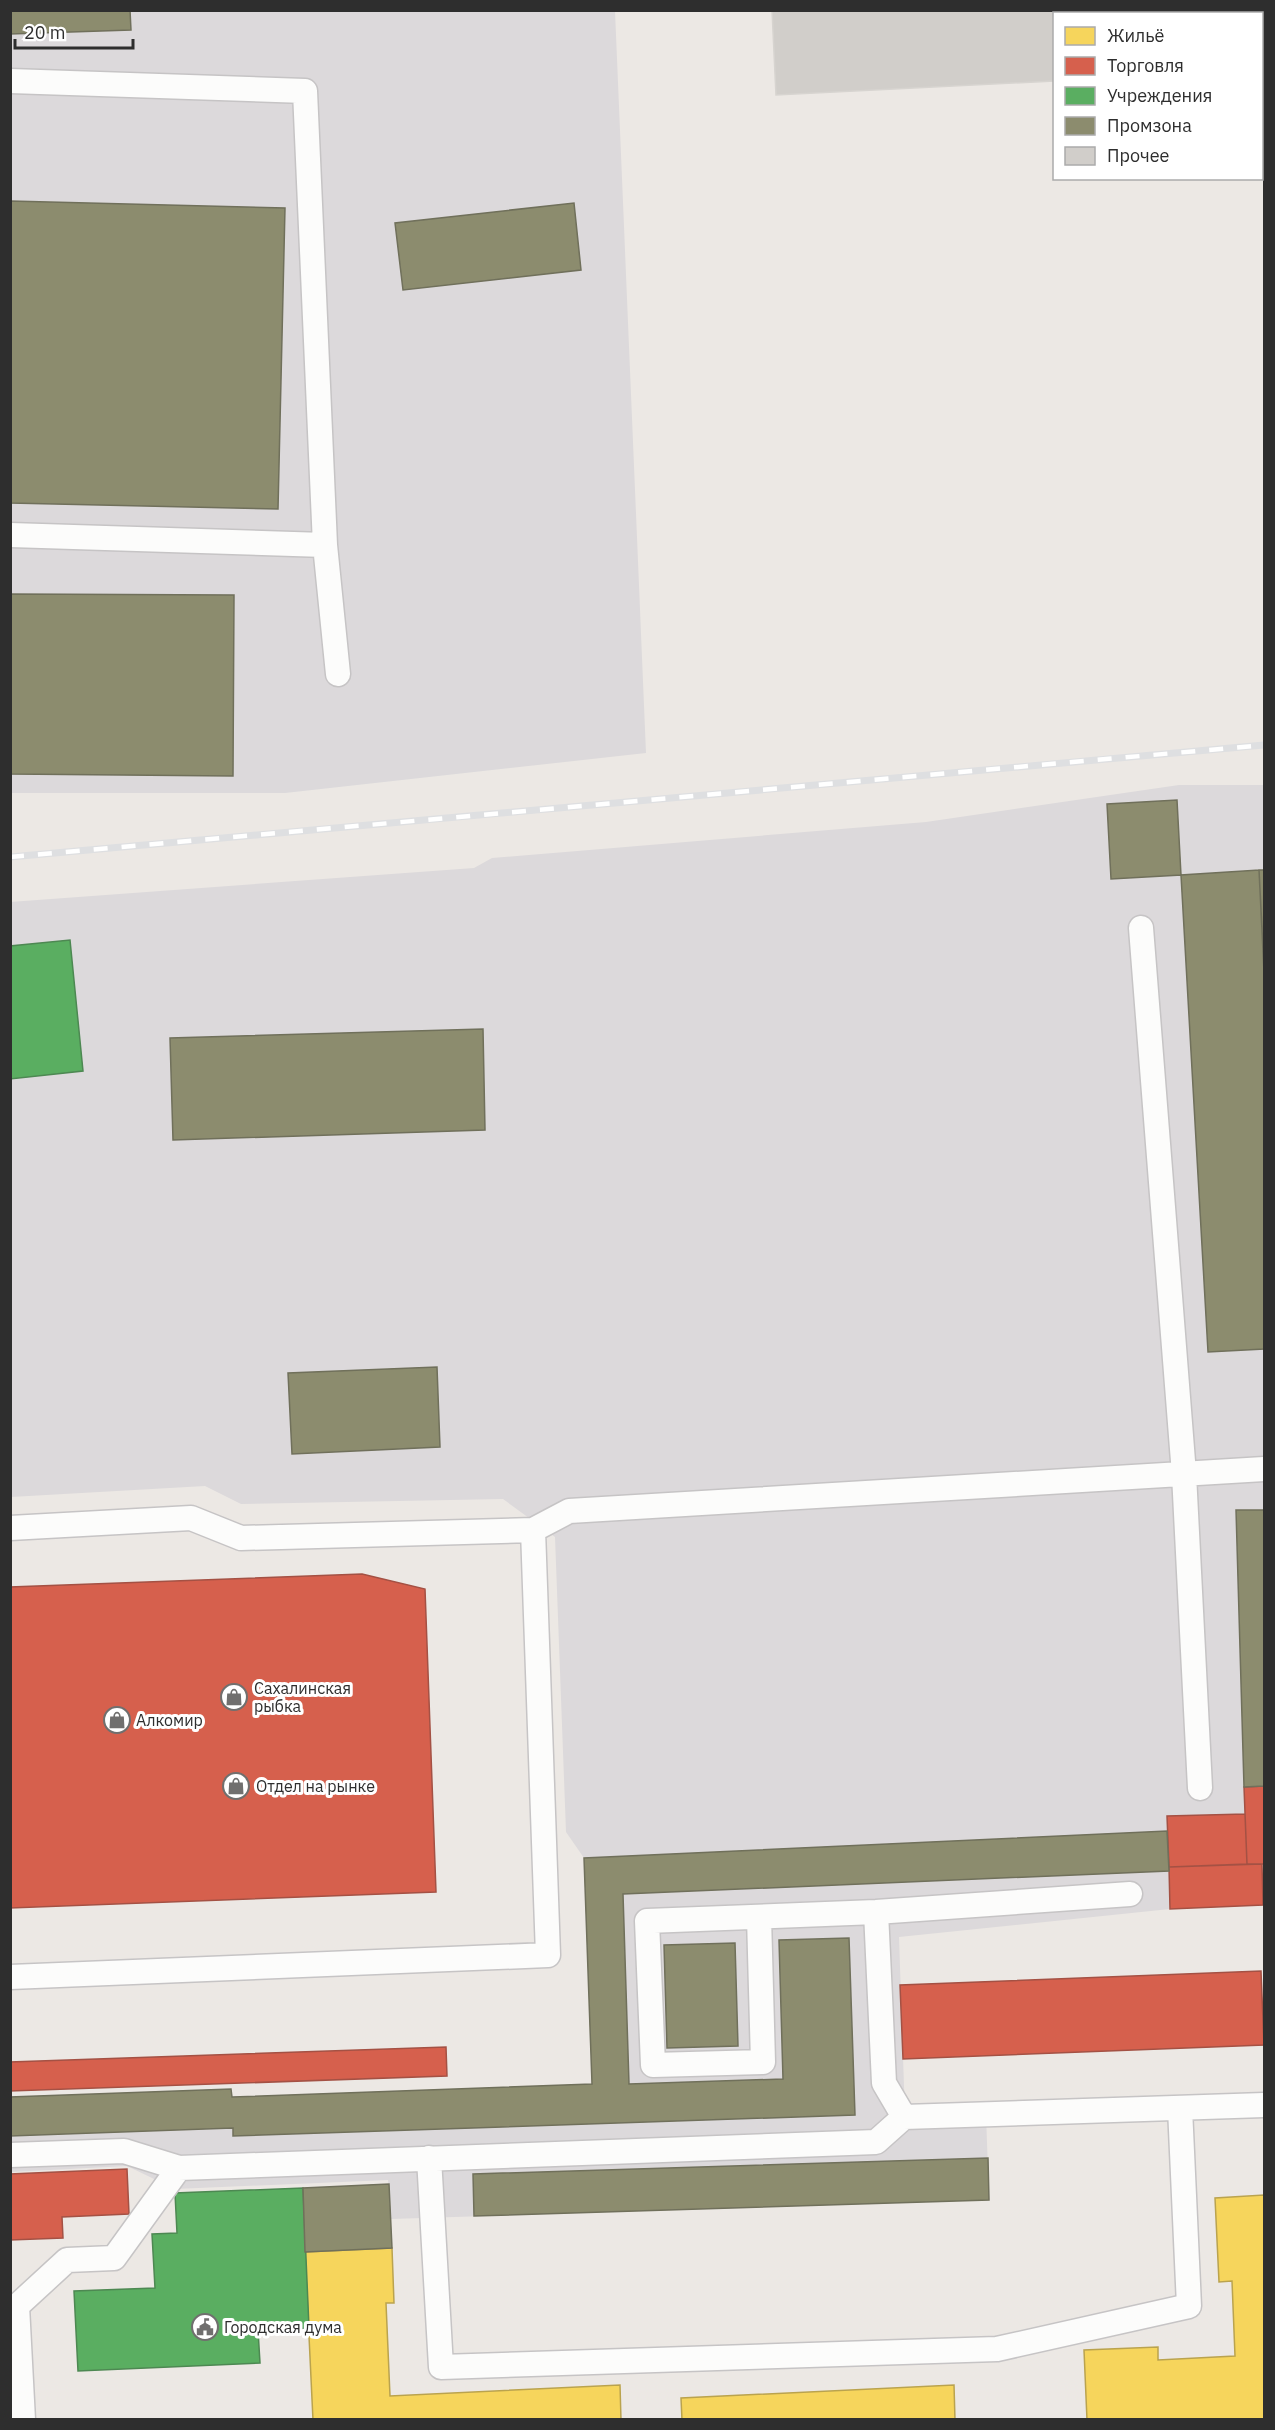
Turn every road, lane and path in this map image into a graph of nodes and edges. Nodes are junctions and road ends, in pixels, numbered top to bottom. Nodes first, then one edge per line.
1 (10, 81) edge
2 (10, 535) edge
3 (325, 545) junction
4 (338, 674) dead end
5 (1141, 928) dead end
6 (1264, 1469) edge
7 (1184, 1474) junction
8 (10, 1528) edge
9 (533, 1530) junction
10 (1200, 1788) dead end
11 (1130, 1894) dead end
12 (876, 1912) junction
13 (759, 1917) junction
14 (10, 1977) edge
15 (1264, 2105) edge
16 (1180, 2108) junction
17 (904, 2117) junction
18 (10, 2155) edge
19 (429, 2158) junction
20 (179, 2168) junction
21 (23, 2420) edge

1 - 3 lane
2 - 3 lane
3 - 4 lane
5 - 7 lane
6 - 7 lane
7 - 9 lane
7 - 10 lane
8 - 9 lane
9 - 14 lane
11 - 12 lane
12 - 13 lane
12 - 17 lane
13 - 13 lane
15 - 16 lane
16 - 17 lane
16 - 19 lane
17 - 19 lane
18 - 20 lane
19 - 20 lane
20 - 21 lane

